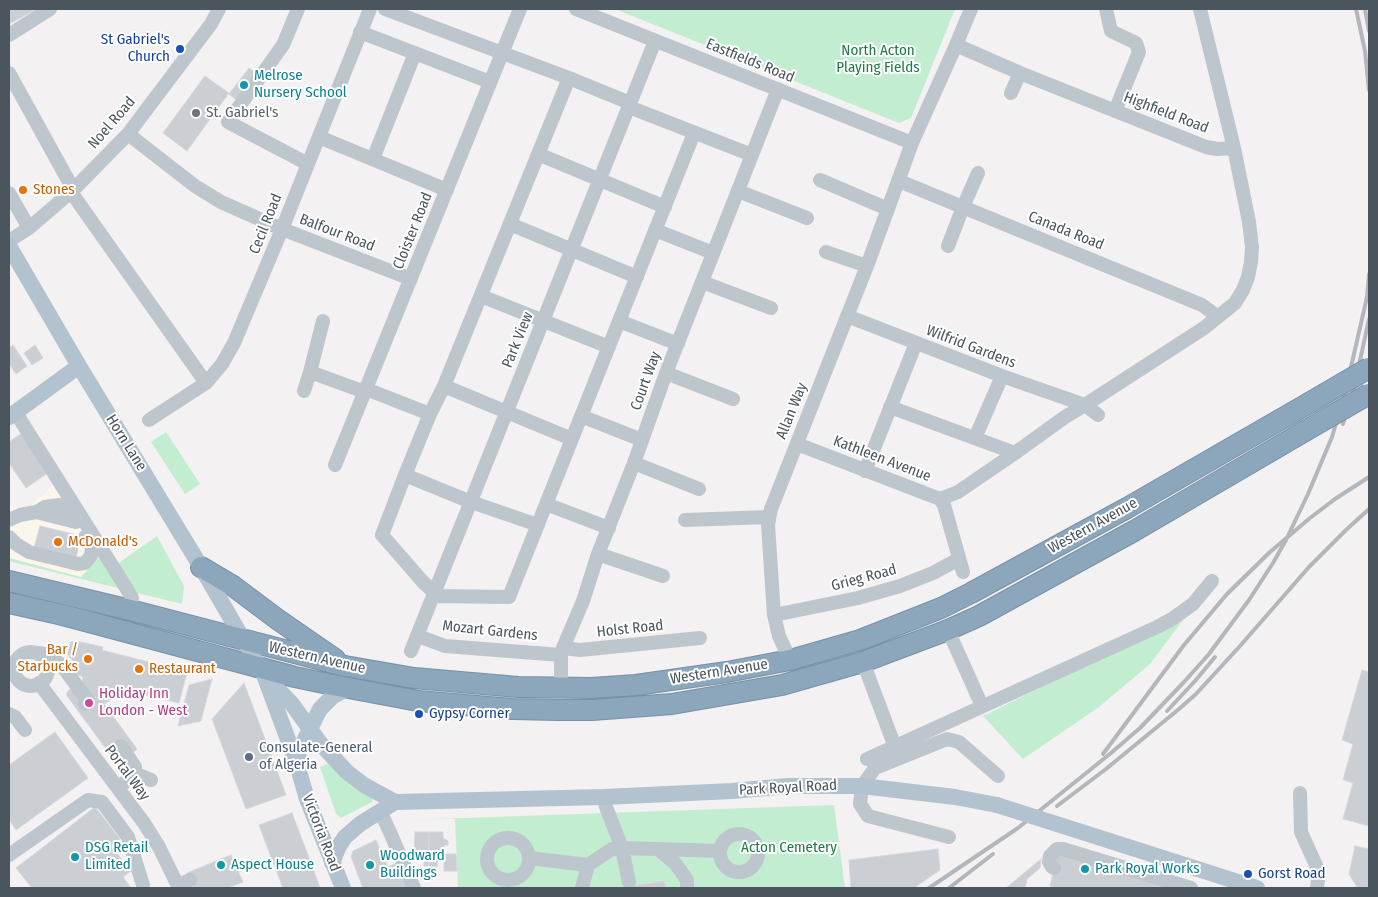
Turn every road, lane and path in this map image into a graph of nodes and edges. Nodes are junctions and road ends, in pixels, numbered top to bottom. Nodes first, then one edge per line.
1 (50, 9) edge
2 (219, 9) edge
3 (298, 9) edge
4 (370, 9) edge
5 (385, 9) edge
6 (520, 9) edge
7 (576, 9) edge
8 (970, 9) edge
9 (1106, 9) edge
10 (1200, 9) edge
11 (360, 32) junction
12 (9, 35) edge
13 (655, 40) junction
14 (956, 45) junction
15 (415, 53) junction
16 (502, 53) junction
17 (9, 73) edge
18 (1020, 73) junction
19 (569, 78) junction
20 (490, 82) junction
21 (778, 89) junction
22 (1011, 92) dead end
23 (630, 105) junction
24 (1116, 111) junction
25 (694, 133) junction
26 (128, 134) junction
27 (319, 137) junction
28 (912, 143) junction
29 (1234, 148) junction
30 (538, 154) junction
31 (752, 155) junction
32 (373, 159) junction
33 (308, 164) junction
34 (978, 173) dead end
35 (600, 179) junction
36 (820, 180) dead end
37 (899, 181) junction
38 (72, 190) junction
39 (446, 190) junction
40 (738, 191) junction
41 (9, 193) edge
42 (665, 207) junction
43 (963, 207) junction
44 (888, 208) junction
45 (807, 218) dead end
46 (510, 224) junction
47 (29, 228) junction
48 (282, 229) junction
49 (655, 230) junction
50 (9, 241) edge
51 (9, 246) edge
52 (948, 246) dead end
53 (572, 249) junction
54 (826, 252) dead end
55 (713, 254) junction
56 (867, 266) junction
57 (637, 277) junction
58 (410, 279) junction
59 (702, 282) junction
60 (481, 296) junction
61 (771, 308) dead end
62 (847, 316) junction
63 (1218, 317) junction
64 (543, 320) junction
65 (323, 321) dead end
66 (619, 321) junction
67 (916, 343) junction
68 (678, 344) junction
69 (609, 347) junction
70 (79, 366) junction
71 (1369, 368) edge
72 (310, 372) junction
73 (666, 373) junction
74 (1002, 376) junction
75 (206, 384) junction
76 (444, 386) junction
77 (366, 390) junction
78 (304, 391) dead end
79 (1369, 394) edge
80 (733, 398) dead end
81 (1085, 406) junction
82 (890, 407) junction
83 (506, 412) junction
84 (12, 414) edge
85 (430, 414) junction
86 (1098, 415) dead end
87 (581, 416) junction
88 (149, 420) dead end
89 (975, 438) junction
90 (572, 439) junction
91 (642, 440) junction
92 (797, 444) junction
93 (1015, 453) junction
94 (634, 463) junction
95 (335, 465) dead end
96 (866, 471) junction
97 (405, 475) junction
98 (699, 489) dead end
99 (940, 499) junction
100 (471, 502) junction
101 (546, 504) junction
102 (769, 517) junction
103 (9, 520) edge
104 (685, 520) dead end
105 (538, 525) junction
106 (609, 528) junction
107 (9, 537) edge
108 (598, 554) junction
109 (961, 565) joint
110 (201, 567) junction
111 (663, 576) dead end
112 (9, 581) edge
113 (1212, 581) dead end
114 (434, 594) junction
115 (9, 602) edge
116 (130, 610) junction
117 (774, 615) junction
118 (948, 630) junction
119 (418, 636) junction
120 (700, 638) dead end
121 (243, 640) junction
122 (562, 651) junction
123 (411, 652) dead end
124 (38, 653) junction
125 (790, 660) junction
126 (863, 662) junction
127 (345, 666) junction
128 (262, 671) junction
129 (12, 681) edge
130 (42, 682) junction
131 (349, 688) junction
132 (561, 688) junction
133 (982, 706) junction
134 (9, 714) edge
135 (310, 728) junction
136 (25, 730) dead end
137 (121, 746) dead end
138 (895, 747) junction
139 (867, 759) dead end
140 (296, 760) junction
141 (134, 773) junction
142 (998, 776) dead end
143 (151, 780) dead end
144 (862, 786) junction
145 (118, 788) junction
146 (1300, 793) dead end
147 (604, 797) junction
148 (395, 802) junction
149 (380, 811) junction
150 (948, 837) dead end
151 (622, 848) junction
152 (658, 850) junction
153 (720, 852) dead end
154 (9, 855) edge
155 (529, 858) dead end
156 (332, 863) junction
157 (588, 865) junction
158 (1054, 868) dead end
159 (629, 882) dead end
160 (182, 884) edge
161 (143, 885) dead end
162 (343, 888) edge
163 (414, 888) edge
164 (582, 888) edge
165 (687, 888) edge
166 (1191, 888) edge
167 (1257, 888) edge
168 (1317, 888) edge

1 - 12 street
2 - 26 street, Noel Road
3 - 33 street
4 - 11 street, Cecil Road
5 - 16 street
6 - 16 street, Cloister Road
7 - 13 street, Eastfields Road
8 - 14 street, Allan Way
9 - 24 street
10 - 29 street, Highfield Road
11 - 15 street
11 - 27 street, Cecil Road
13 - 21 street, Eastfields Road
13 - 23 street, Park View
14 - 18 street, Highfield Road
14 - 28 street, Allan Way
15 - 20 street
15 - 32 street
16 - 19 street
16 - 20 street, Cloister Road
17 - 38 street
18 - 22 street
18 - 24 street, Highfield Road
19 - 23 street
19 - 30 street
20 - 39 street, Cloister Road
21 - 28 street, Eastfields Road
21 - 31 street, Court Way
23 - 25 street
23 - 35 street, Park View
24 - 29 street, Highfield Road
25 - 31 street
25 - 42 street
26 - 38 street, Noel Road
26 - 48 street, Balfour Road
27 - 32 street
27 - 33 street, Cecil Road
28 - 37 street, Allan Way
29 - 63 street
30 - 35 street
30 - 46 street
31 - 40 street, Court Way
32 - 39 street
33 - 48 street, Cecil Road
34 - 43 street
35 - 42 street
35 - 53 street, Park View
36 - 44 street
37 - 43 street, Canada Road
37 - 44 street, Allan Way
38 - 47 street, Noel Road
38 - 75 street
39 - 58 street, Cloister Road
40 - 45 street
40 - 55 street, Court Way
41 - 47 street
42 - 49 street
43 - 52 street
43 - 63 street, Canada Road
44 - 56 street, Allan Way
46 - 53 street
46 - 60 street
47 - 50 street, Noel Road
48 - 58 street, Balfour Road
48 - 75 street, Cecil Road
49 - 55 street
49 - 57 street
51 - 70 main road, Horn Lane
53 - 57 street
53 - 64 street, Park View
54 - 56 street
55 - 59 street, Court Way
56 - 62 street, Allan Way
57 - 66 street
58 - 77 street, Cloister Road
59 - 61 street
59 - 68 street, Court Way
60 - 64 street
60 - 76 street
62 - 67 street, Wilfrid Gardens
62 - 92 street, Allan Way
63 - 81 street
64 - 69 street
64 - 83 street, Park View
65 - 72 street
66 - 68 street
66 - 69 street
67 - 74 street, Wilfrid Gardens
67 - 82 street
68 - 73 street, Court Way
69 - 87 street
70 - 84 main road
70 - 110 main road, Horn Lane
71 - 125 highway, Western Avenue, bridge
72 - 77 street
72 - 78 street
73 - 80 street
73 - 91 street, Court Way
74 - 81 street, Wilfrid Gardens
74 - 89 street
75 - 88 street, Cecil Road
76 - 83 street
76 - 85 street
77 - 85 street
77 - 95 street, Cloister Road
79 - 118 highway, Western Avenue, bridge
81 - 86 street, Wilfrid Gardens
81 - 93 street
82 - 89 street
82 - 96 street
83 - 90 street
83 - 100 street, Park View
84 - 116 street
85 - 97 street
87 - 90 street
87 - 91 street
89 - 93 street
90 - 101 street
91 - 94 street, Court Way
92 - 96 street, Kathleen Avenue
92 - 102 street, Allan Way
93 - 99 street
94 - 98 street
94 - 106 street, Court Way
96 - 99 street, Kathleen Avenue
97 - 100 street
97 - 114 street
99 - 109 street, Kathleen Avenue
100 - 105 street
100 - 114 street, Park View
101 - 105 street
101 - 106 street
102 - 104 street
102 - 117 street, Allan Way
103 - 107 street
105 - 114 street
106 - 108 street, Court Way
108 - 111 street
108 - 122 street, Court Way
109 - 117 street, Grieg Road
110 - 121 main road, Horn Lane
110 - 127 highway
112 - 116 highway, Western Avenue
113 - 133 street
114 - 119 street, Park View
115 - 128 highway, Western Avenue
116 - 121 highway, Western Avenue
117 - 125 street, Allan Way
118 - 126 highway, Western Avenue
118 - 133 street
119 - 122 street, Mozart Gardens
119 - 123 street, Park View
120 - 122 street, Holst Road
121 - 127 highway, Western Avenue
121 - 128 main road, Victoria Road
122 - 132 street, Court Way
124 - 129 street
124 - 130 street
124 - 130 street
125 - 132 highway, Western Avenue
126 - 131 highway, Western Avenue
126 - 138 street
127 - 132 highway, Western Avenue
128 - 131 highway, Western Avenue
128 - 135 main road
128 - 140 main road, Victoria Road
129 - 130 street
130 - 145 street, Portal Way
131 - 135 main road
133 - 138 street
134 - 136 street
135 - 140 main road
135 - 148 main road
137 - 141 street
138 - 139 street
140 - 156 main road, Victoria Road
141 - 143 street
141 - 145 street
142 - 144 street
144 - 147 main road, Park Royal Road
144 - 150 street
144 - 167 main road, Park Royal Road, bridge
145 - 160 street, Portal Way
146 - 168 street
147 - 148 main road, Park Royal Road
147 - 151 street
148 - 149 main road, Park Royal Road
149 - 156 main road, Park Royal Road
149 - 163 street
151 - 152 street
151 - 157 street
151 - 159 street
152 - 153 street
152 - 165 street
154 - 161 street
155 - 157 street
156 - 162 main road, Victoria Road
157 - 164 street
158 - 166 street

